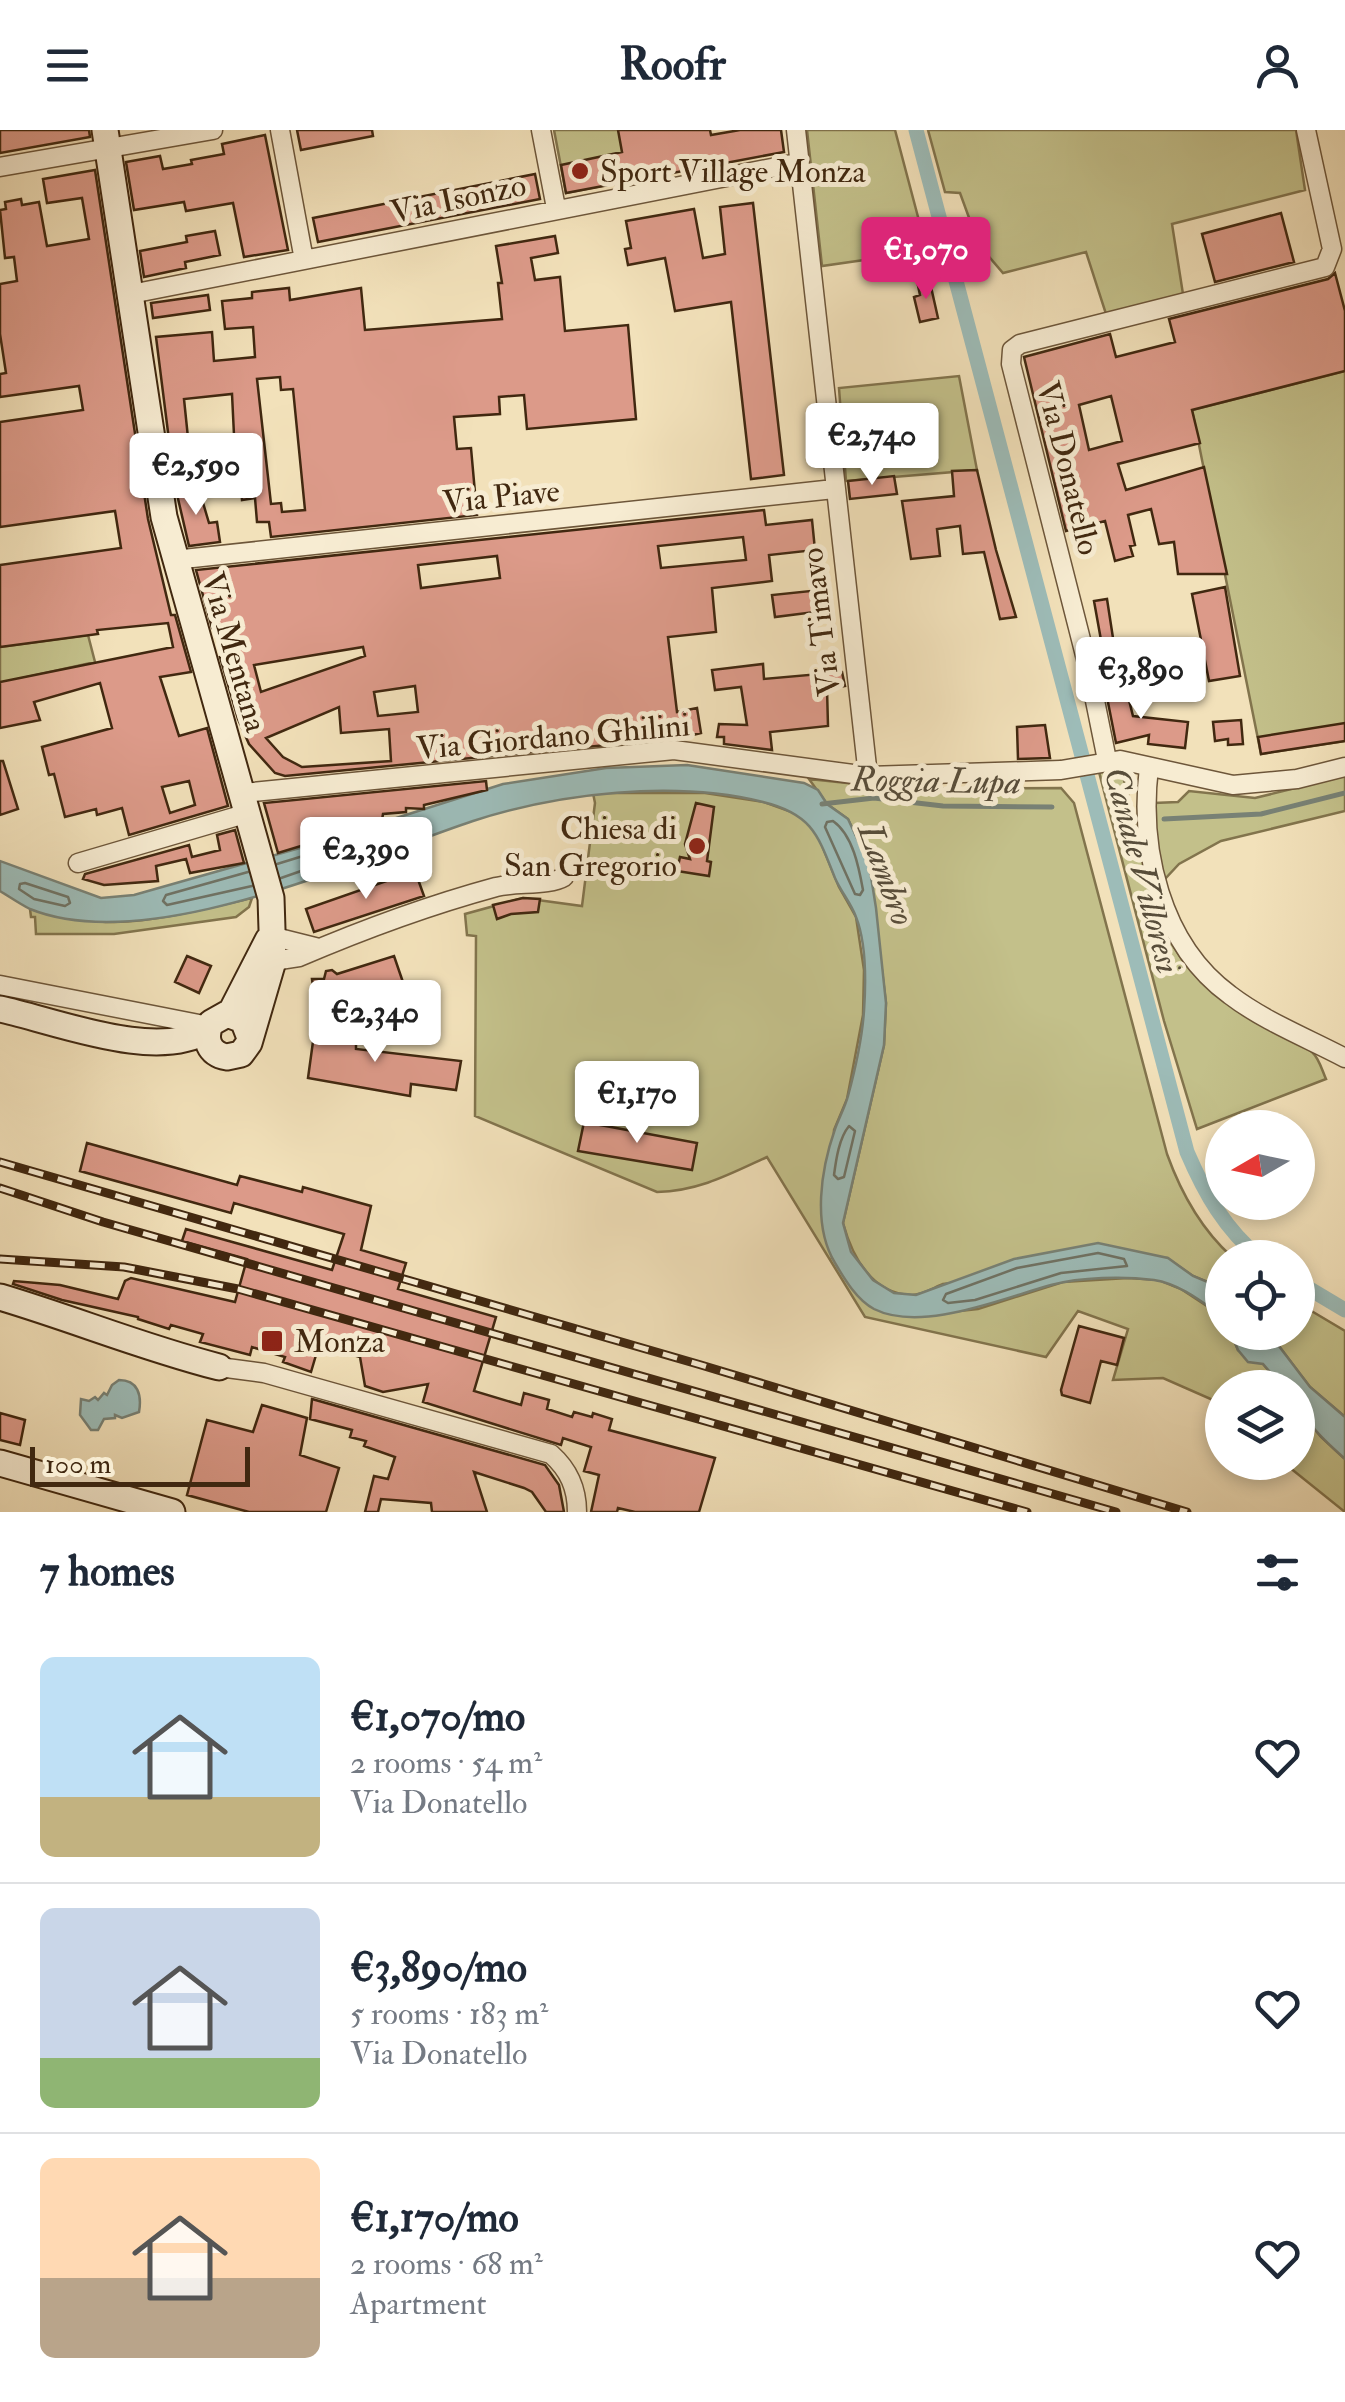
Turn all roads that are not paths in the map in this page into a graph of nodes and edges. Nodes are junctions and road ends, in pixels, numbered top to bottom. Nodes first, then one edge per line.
1 (212, 130) edge
2 (280, 130) edge
3 (540, 130) edge
4 (796, 130) edge
5 (1306, 130) edge
6 (107, 138) edge
7 (797, 163) junction
8 (0, 168) edge
9 (556, 208) junction
10 (304, 260) junction
11 (131, 294) junction
12 (834, 489) junction
13 (174, 560) junction
14 (1100, 762) junction
15 (1149, 766) junction
16 (1345, 767) edge
17 (868, 776) junction
18 (245, 803) junction
19 (78, 863) dead end
20 (564, 877) dead end
21 (318, 948) junction
22 (267, 951) junction
23 (0, 985) edge
24 (0, 1009) edge
25 (215, 1023) junction
26 (250, 1038) junction
27 (129, 1040) junction
28 (218, 1054) junction
29 (1345, 1058) edge
30 (0, 1298) edge
31 (219, 1366) joint
32 (0, 1463) edge
33 (172, 1512) edge
34 (578, 1512) edge

1 - 6 street
2 - 10 street
3 - 9 street
4 - 7 street, Via Timavo
5 - 14 street, Via Donatello
6 - 8 street
6 - 11 street, Via Mentana
7 - 9 street, Via Isonzo
7 - 12 street, Via Timavo
9 - 10 street, Via Isonzo
10 - 11 street, Via Isonzo
11 - 13 street, Via Mentana
12 - 13 street, Via Piave
12 - 17 street, Via Timavo
13 - 18 street, Via Mentana
14 - 15 street
14 - 17 street, Via Giordano Ghilini
15 - 16 street
15 - 29 street
17 - 18 street, Via Giordano Ghilini
18 - 19 street, Via Giordano Ghilini
18 - 22 street, Via Mentana
20 - 21 street
21 - 22 street
21 - 22 street
22 - 25 street
22 - 26 street
23 - 25 street
24 - 27 street
25 - 26 street
25 - 27 street
25 - 28 street
26 - 28 street
27 - 28 street
30 - 31 street
31 - 34 street
32 - 33 street

